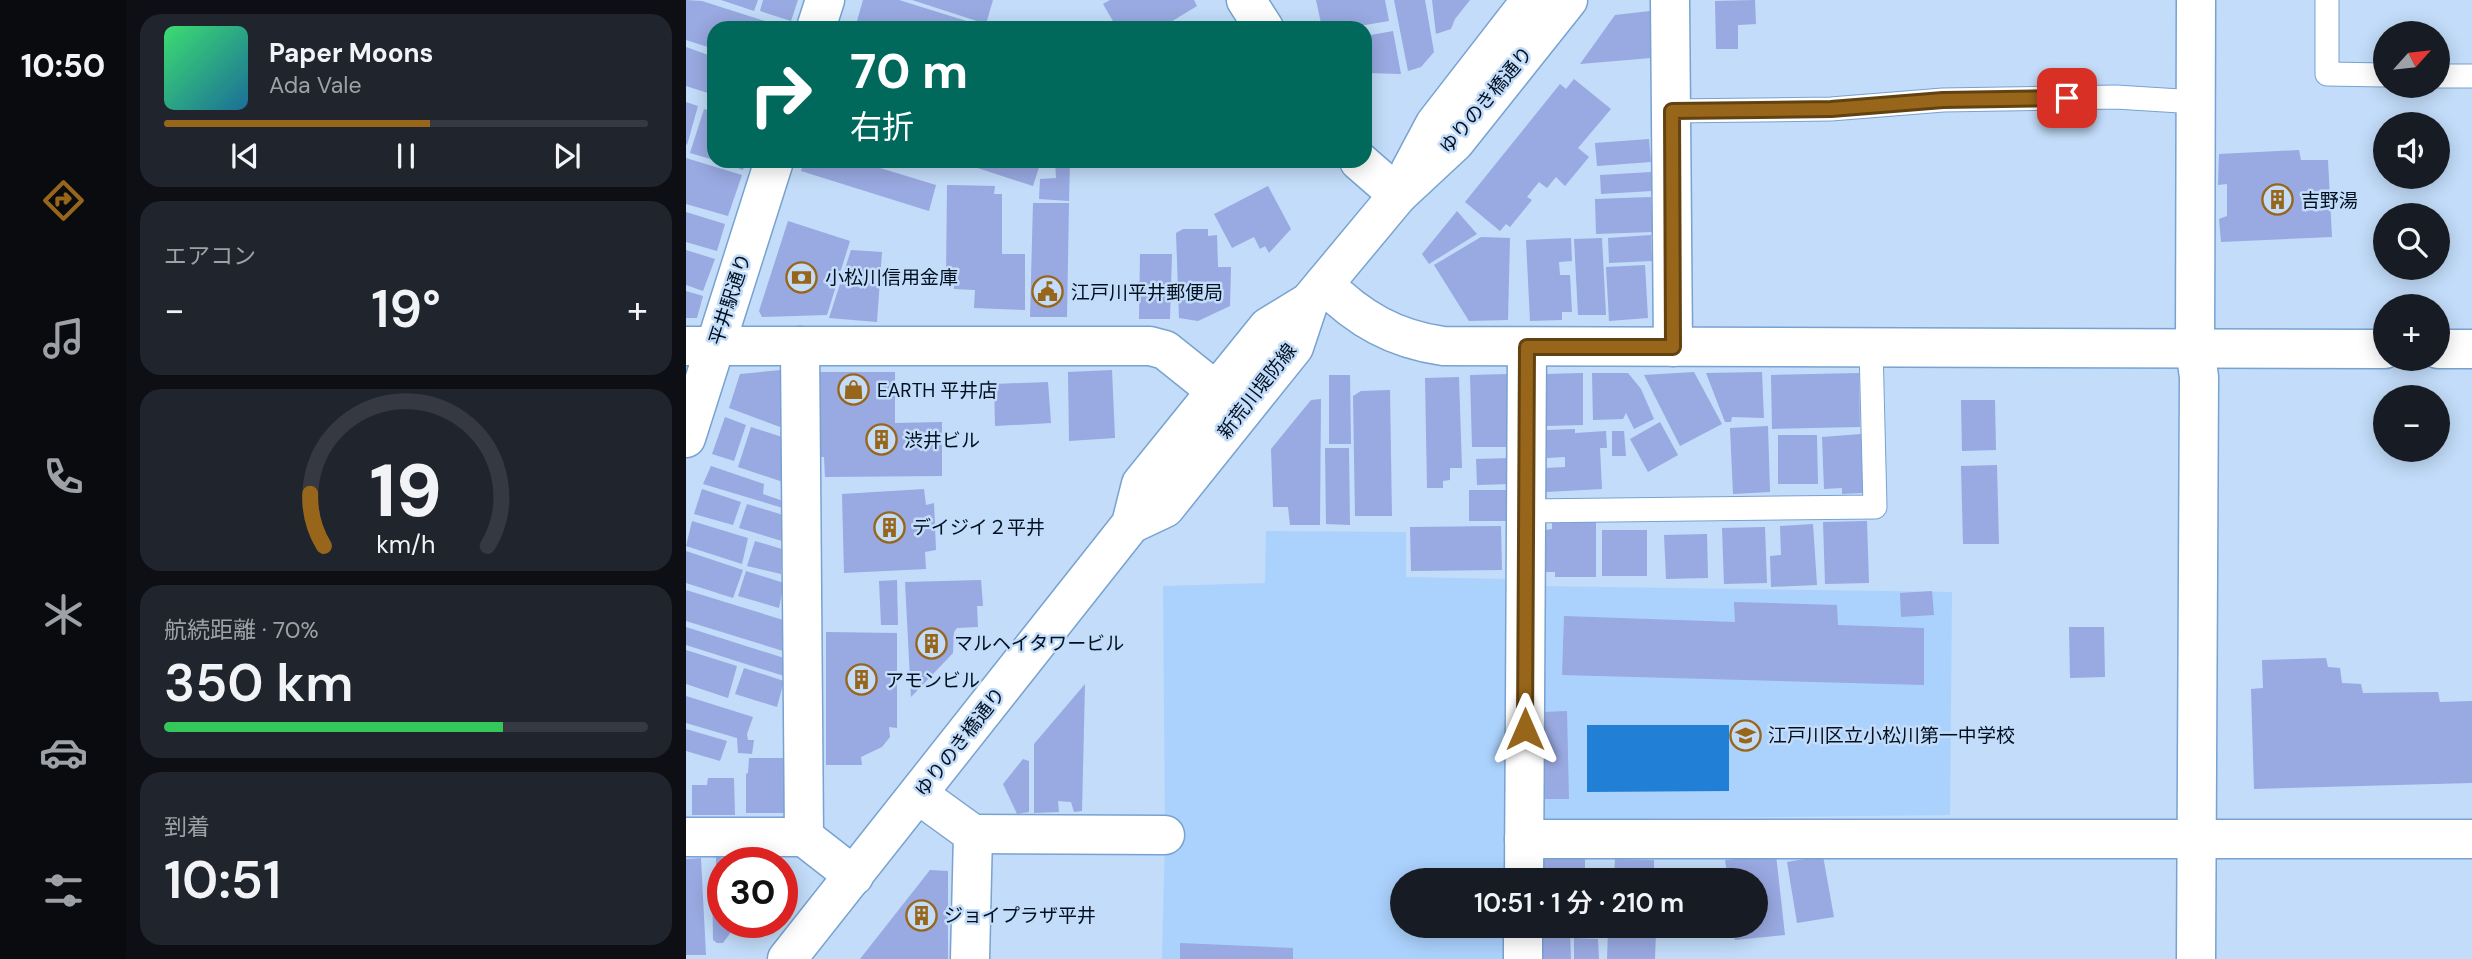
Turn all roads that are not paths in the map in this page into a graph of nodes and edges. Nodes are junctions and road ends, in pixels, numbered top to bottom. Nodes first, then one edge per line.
1 (825, 0) edge
2 (1246, 0) edge
3 (1531, 0) edge
4 (1569, 0) edge
5 (1670, 0) edge
6 (2196, 0) edge
7 (2327, 0) edge
8 (818, 21) edge
9 (1260, 21) edge
10 (2373, 75) edge
11 (2450, 76) edge
12 (2472, 76) edge
13 (2196, 102) junction
14 (1672, 111) junction
15 (771, 168) edge
16 (1367, 168) edge
17 (1398, 195) junction
18 (1317, 293) junction
19 (700, 346) edge
20 (800, 346) junction
21 (1527, 347) junction
22 (1673, 347) junction
23 (1871, 347) junction
24 (2195, 348) junction
25 (2373, 349) edge
26 (2450, 349) edge
27 (2472, 349) edge
28 (1215, 390) junction
29 (686, 438) edge
30 (1527, 511) junction
31 (1131, 524) junction
32 (919, 795) junction
33 (973, 834) junction
34 (1165, 835) dead end
35 (804, 836) junction
36 (686, 837) edge
37 (1524, 839) junction
38 (2472, 839) edge
39 (2196, 840) junction
40 (1524, 868) edge
41 (853, 876) junction
42 (1523, 938) edge
43 (787, 959) edge
44 (970, 959) edge
45 (1523, 959) edge
46 (2196, 959) edge

1 - 8 street
2 - 9 street
3 - 17 street, ゆりのき橋通り
4 - 17 street, ゆりのき橋通り
5 - 14 street
6 - 13 street
7 - 10 lane
11 - 12 lane
13 - 14 lane
13 - 24 street
14 - 22 street
15 - 19 street, 平井駅通り
16 - 17 street
17 - 18 street, ゆりのき橋通り
18 - 21 street
18 - 28 street, 新荒川堤防線
18 - 31 street, 新荒川堤防線
19 - 20 street
19 - 29 street, 平井駅通り
20 - 28 street
20 - 35 street
21 - 22 street
21 - 30 street
22 - 23 street
23 - 24 street
23 - 30 lane
24 - 25 street
24 - 39 street
26 - 27 street
28 - 31 street, 新荒川堤防線
30 - 37 street
31 - 32 street, ゆりのき橋通り
32 - 33 street
32 - 41 street, ゆりのき橋通り
33 - 34 street
33 - 44 street
35 - 36 street
35 - 41 street
37 - 39 street
37 - 40 street
38 - 39 street
39 - 46 street
41 - 43 street, ゆりのき橋通り
42 - 45 street

